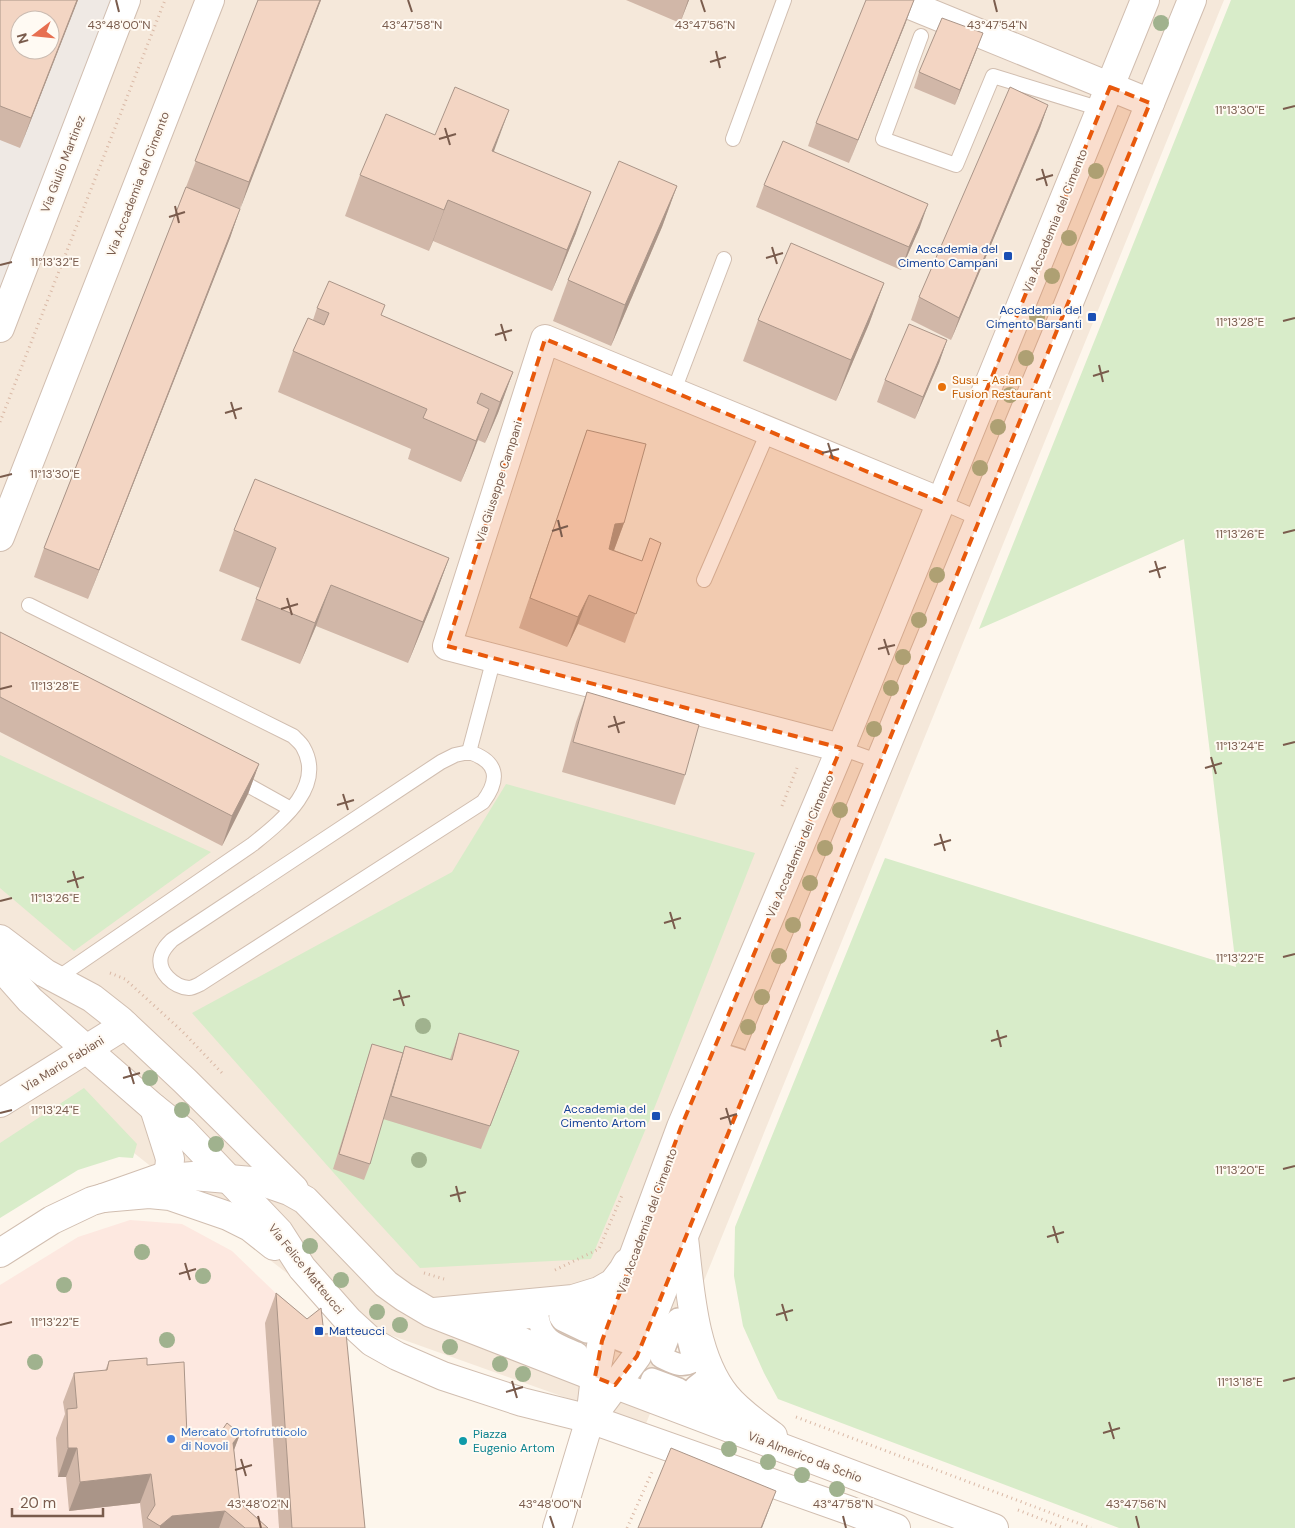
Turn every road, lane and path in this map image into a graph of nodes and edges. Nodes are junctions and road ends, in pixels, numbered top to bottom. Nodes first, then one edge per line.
1 (126, 0) edge
2 (165, 0) edge
3 (210, 0) edge
4 (784, 0) edge
5 (898, 0) edge
6 (1145, 0) edge
7 (1192, 0) edge
8 (921, 36) dead end
9 (1105, 98) junction
10 (1150, 103) junction
11 (733, 139) dead end
12 (724, 259) dead end
13 (0, 328) edge
14 (673, 392) junction
15 (0, 422) edge
16 (768, 432) junction
17 (941, 502) junction
18 (980, 518) junction
19 (0, 537) edge
20 (704, 580) dead end
21 (29, 606) dead end
22 (494, 658) junction
23 (841, 748) junction
24 (469, 752) junction
25 (880, 762) junction
26 (798, 765) dead end
27 (223, 772) edge
28 (291, 809) junction
29 (780, 810) dead end
30 (0, 939) edge
31 (81, 962) junction
32 (0, 966) edge
33 (56, 980) junction
34 (125, 1025) junction
35 (85, 1049) junction
36 (223, 1074) dead end
37 (0, 1103) edge
38 (154, 1108) junction
39 (160, 1178) junction
40 (226, 1178) junction
41 (626, 1187) dead end
42 (102, 1198) junction
43 (305, 1200) junction
44 (643, 1230) junction
45 (684, 1236) junction
46 (0, 1253) edge
47 (302, 1268) junction
48 (416, 1269) dead end
49 (554, 1270) dead end
50 (451, 1279) dead end
51 (431, 1313) junction
52 (615, 1338) joint
53 (605, 1381) junction
54 (788, 1414) dead end
55 (590, 1419) junction
56 (794, 1453) junction
57 (652, 1472) dead end
58 (557, 1528) edge
59 (627, 1528) edge
60 (896, 1528) edge
61 (994, 1528) edge
62 (1091, 1528) edge

1 - 13 street, Via Giulio Martinez
2 - 15 path
3 - 19 street, Via Accademia del Cimento
4 - 11 lane
5 - 9 street
6 - 9 street, Via Accademia del Cimento
7 - 10 street, Via Accademia del Cimento
8 - 9 lane
9 - 10 street
9 - 17 street, Via Accademia del Cimento
10 - 18 street, Via Accademia del Cimento
12 - 14 lane
14 - 16 street, Via Giuseppe Campani
14 - 22 street, Via Giuseppe Campani
16 - 17 street, Via Giuseppe Campani
16 - 20 lane
17 - 18 lane
17 - 23 street, Via Accademia del Cimento
18 - 25 street, Via Accademia del Cimento
21 - 28 lane
22 - 23 street, Via Giuseppe Campani
22 - 24 lane
23 - 25 lane
23 - 44 street, Via Accademia del Cimento
24 - 24 lane
25 - 45 street, Via Accademia del Cimento
26 - 29 path
27 - 28 lane
28 - 31 lane
30 - 33 street
31 - 33 lane
31 - 36 path
32 - 35 street, Via Felice Matteucci
33 - 34 street
34 - 35 street, Via Mario Fabiani
34 - 43 street
35 - 37 street, Via Mario Fabiani
35 - 38 street, Via Felice Matteucci
38 - 39 street
38 - 40 street, Via Felice Matteucci
39 - 40 street
39 - 42 street
40 - 43 street
40 - 47 street, Via Felice Matteucci
41 - 49 path
42 - 46 street
42 - 47 street
43 - 51 street
44 - 51 street
44 - 53 street, Via Accademia del Cimento
45 - 53 street, Via Accademia del Cimento
45 - 56 street, Via Accademia del Cimento
47 - 55 street, Via Felice Matteucci
48 - 50 path
51 - 53 street
52 - 52 street
53 - 55 street, Via Accademia del Cimento
53 - 56 street, Via Almerico da Schio
54 - 62 path
55 - 58 street
55 - 60 street
56 - 61 street, Via Almerico da Schio
57 - 59 path

